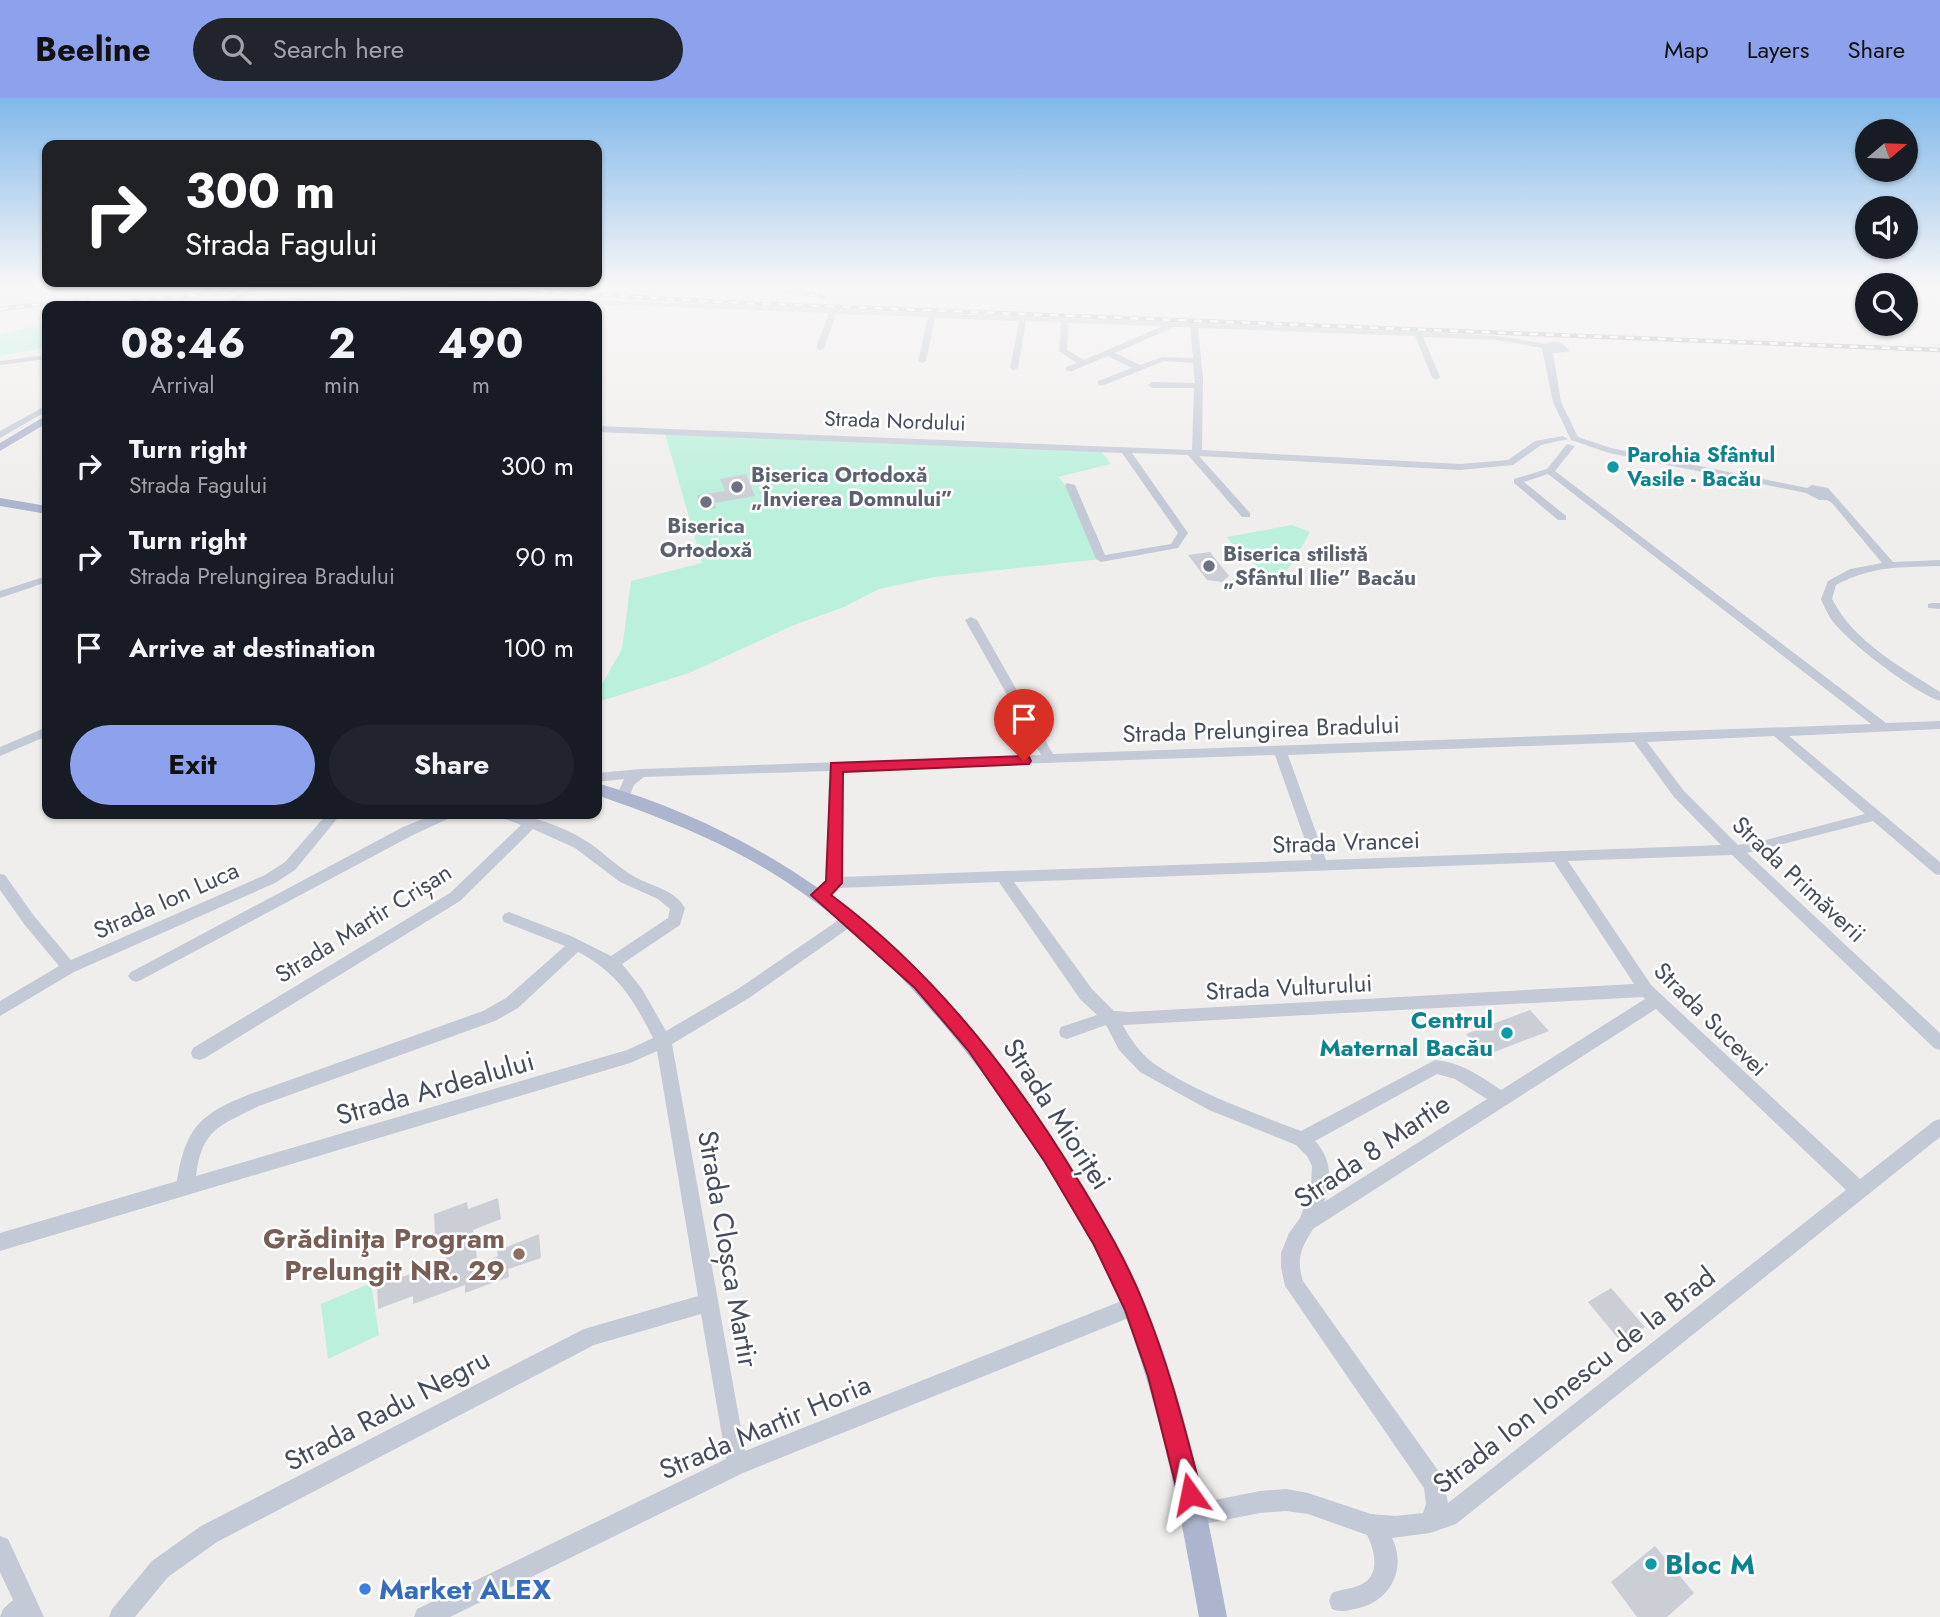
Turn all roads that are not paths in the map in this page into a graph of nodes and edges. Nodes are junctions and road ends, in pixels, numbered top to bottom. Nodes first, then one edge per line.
1 (923, 356) edge
2 (1016, 356) edge
3 (1071, 356) edge
4 (1101, 356) edge
5 (1115, 356) edge
6 (1197, 356) edge
7 (1427, 356) edge
8 (1550, 356) edge
9 (42, 358) edge
10 (922, 361) dead end
11 (1197, 361) junction
12 (0, 363) edge
13 (1083, 363) junction
14 (1014, 368) dead end
15 (1139, 368) junction
16 (1069, 369) dead end
17 (1436, 377) dead end
18 (1101, 383) dead end
19 (1152, 385) dead end
20 (1199, 386) junction
21 (42, 411) edge
22 (42, 421) edge
23 (602, 429) edge
24 (0, 435) edge
25 (1570, 442) junction
26 (0, 447) edge
27 (1125, 450) junction
28 (1194, 453) junction
29 (1550, 471) junction
30 (1070, 485) dead end
31 (1814, 494) junction
32 (2, 503) edge
33 (42, 509) edge
34 (1246, 515) dead end
35 (1562, 518) dead end
36 (1850, 519) junction
37 (1940, 563) edge
38 (1891, 566) junction
39 (42, 581) edge
40 (0, 595) edge
41 (971, 620) dead end
42 (1940, 697) edge
43 (1938, 726) edge
44 (1883, 727) junction
45 (1776, 731) junction
46 (42, 733) edge
47 (1637, 738) junction
48 (1280, 751) junction
49 (0, 752) edge
50 (1051, 760) junction
51 (836, 767) junction
52 (641, 773) junction
53 (602, 777) edge
54 (602, 791) edge
55 (622, 797) junction
56 (1874, 816) junction
57 (330, 819) edge
58 (436, 819) edge
59 (518, 819) edge
60 (530, 824) junction
61 (1737, 850) junction
62 (1558, 857) junction
63 (1321, 866) junction
64 (1940, 870) edge
65 (1004, 878) junction
66 (0, 880) edge
67 (826, 889) junction
68 (509, 918) dead end
69 (851, 919) junction
70 (575, 946) junction
71 (610, 964) junction
72 (69, 968) junction
73 (135, 976) dead end
74 (1651, 996) junction
75 (0, 1009) edge
76 (1110, 1017) junction
77 (1067, 1032) dead end
78 (664, 1043) junction
79 (1940, 1044) edge
80 (199, 1053) dead end
81 (1502, 1099) junction
82 (1940, 1127) edge
83 (1302, 1139) junction
84 (185, 1188) junction
85 (1860, 1191) junction
86 (1307, 1223) junction
87 (1, 1247) edge
88 (709, 1301) junction
89 (1134, 1306) junction
90 (737, 1465) junction
91 (1194, 1515) junction
92 (1430, 1522) junction
93 (1374, 1526) junction
94 (0, 1547) edge
95 (1340, 1601) dead end
96 (23, 1613) edge
97 (120, 1617) edge
98 (425, 1617) edge
99 (1213, 1617) edge

1 - 10 street
2 - 14 street
3 - 13 street
4 - 13 street
5 - 15 street
6 - 11 street
7 - 17 street
8 - 25 street
9 - 12 street
11 - 15 street
11 - 20 street
13 - 16 street
15 - 18 street
19 - 20 street
20 - 28 street
21 - 24 street
22 - 26 main road
23 - 27 street, Strada Nordului
25 - 28 street, Strada Nordului
25 - 29 street
25 - 31 street, Strada Nordului
27 - 28 street, Strada Nordului
27 - 30 street
28 - 34 street
29 - 35 street
29 - 44 street
31 - 36 street
31 - 36 street, Strada Nordului
32 - 33 main road
36 - 38 street
37 - 38 street
38 - 42 street
39 - 40 street
41 - 50 street
43 - 44 street, Strada Prelungirea Bradului
44 - 45 street, Strada Prelungirea Bradului
45 - 47 street, Strada Prelungirea Bradului
45 - 56 street
46 - 49 street
47 - 48 street, Strada Prelungirea Bradului
47 - 61 street, Strada Primăverii
48 - 50 street, Strada Prelungirea Bradului
48 - 63 street
50 - 51 street, Strada Prelungirea Bradului
51 - 52 street, Strada Prelungirea Bradului
51 - 67 street
52 - 53 street, Strada Prelungirea Bradului
52 - 55 street
54 - 55 main road, Strada Mioriței
55 - 67 main road, Strada Mioriței
56 - 61 street, Strada Vrancei
56 - 64 street
57 - 72 street, Strada Ion Luca
58 - 73 street, Strada Ion Luca
59 - 60 street
60 - 71 street
60 - 80 street, Strada Martir Crișan
61 - 62 street, Strada Vrancei
61 - 79 street, Strada Primăverii
62 - 63 street, Strada Vrancei
62 - 74 street, Strada Sucevei
63 - 65 street, Strada Vrancei
65 - 67 street, Strada Vrancei
65 - 76 street
66 - 72 street
67 - 69 main road, Strada Mioriței
68 - 70 street
69 - 78 street, Strada Ardealului
69 - 89 main road, Strada Mioriței
70 - 71 street
70 - 84 street
71 - 78 street
72 - 75 street, Strada Ion Luca
74 - 76 street, Strada Vulturului
74 - 81 street, Strada 8 Martie
74 - 85 street, Strada Sucevei
76 - 77 street
76 - 83 street
78 - 84 street, Strada Ardealului
78 - 88 street, Strada Cloșca Martir
81 - 83 street
81 - 86 street, Strada 8 Martie
82 - 85 street, Strada Ion Ionescu de la Brad
83 - 86 street
84 - 87 street, Strada Ardealului
85 - 92 street, Strada Ion Ionescu de la Brad
86 - 92 street, Strada 8 Martie
88 - 90 street, Strada Cloșca Martir
88 - 97 street, Strada Radu Negru
89 - 90 street, Strada Martir Horia
89 - 91 main road, Strada Mioriței
90 - 98 street, Strada Martir Horia
91 - 93 street, Strada Ion Ionescu de la Brad
91 - 99 main road, Strada Mioriței
92 - 93 street, Strada Ion Ionescu de la Brad
93 - 95 street
94 - 96 street

